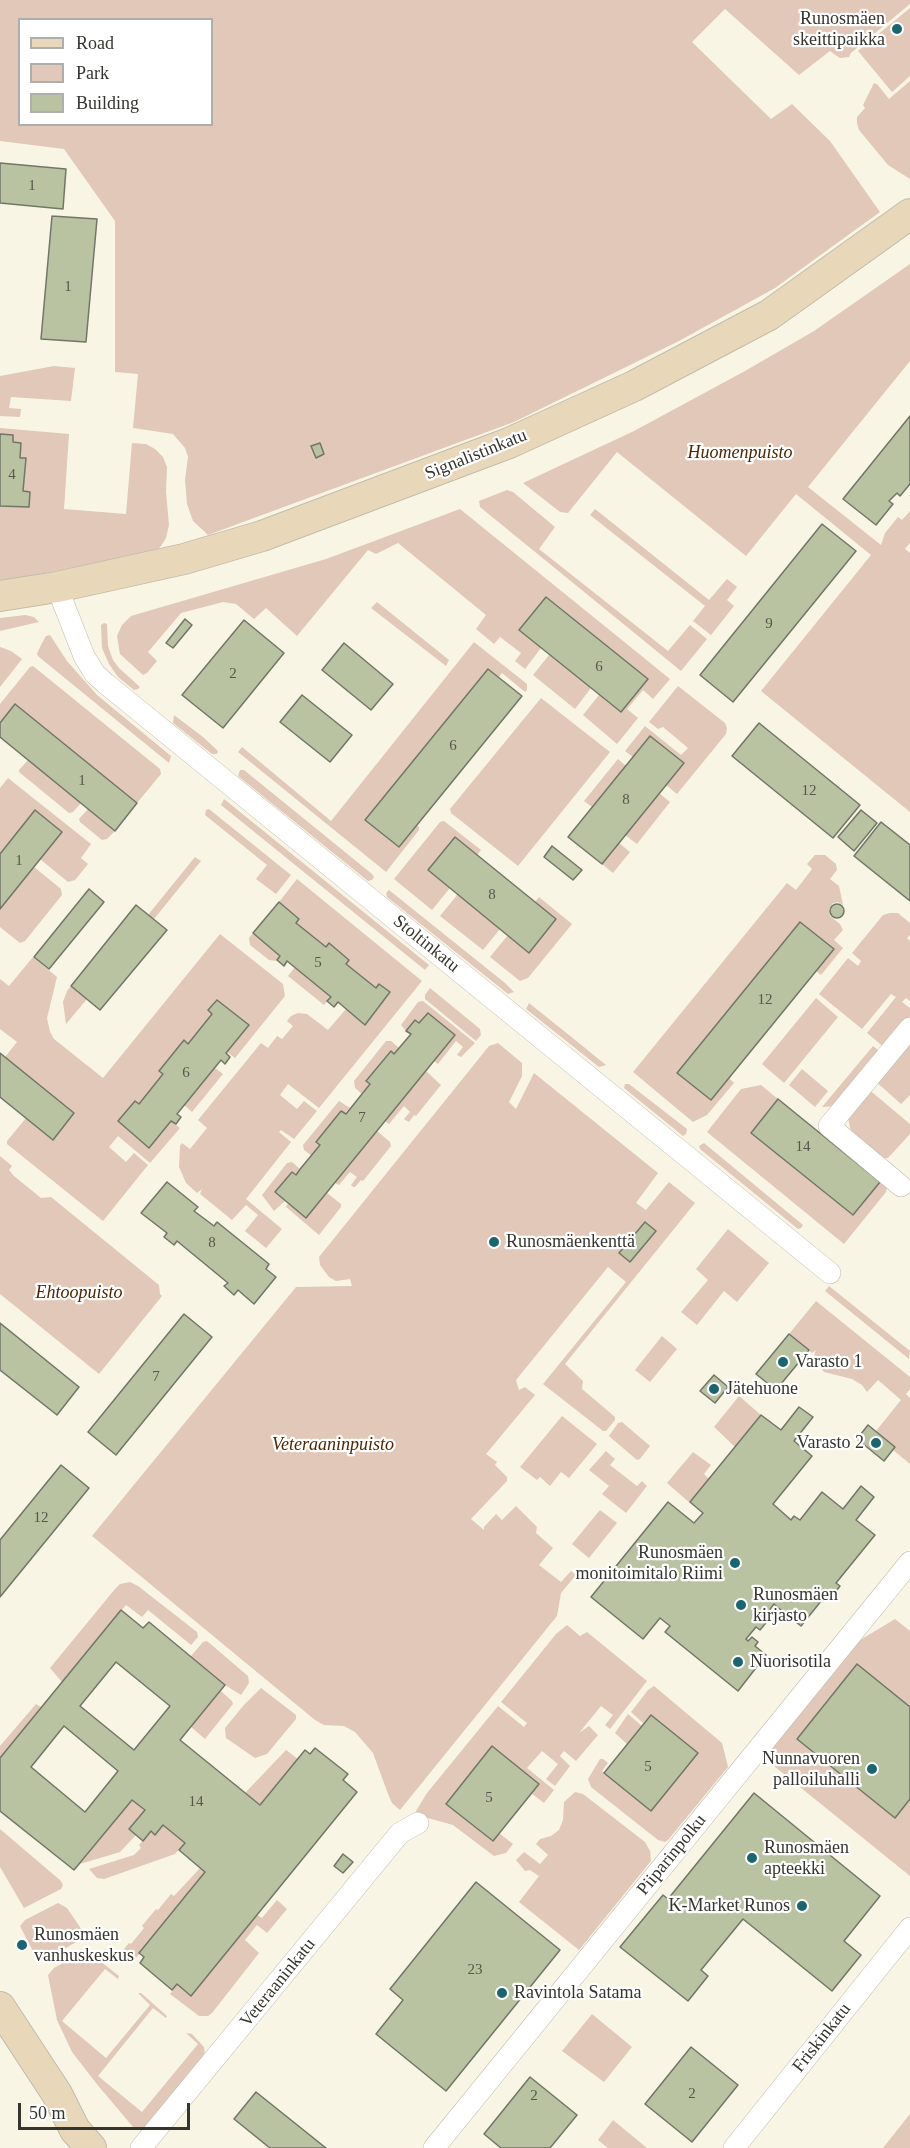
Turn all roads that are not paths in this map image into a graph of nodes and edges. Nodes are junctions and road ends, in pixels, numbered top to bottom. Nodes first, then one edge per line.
1 (910, 214) edge
2 (57, 587) junction
3 (0, 596) edge
4 (910, 1028) edge
5 (901, 1186) dead end
6 (830, 1273) dead end
7 (910, 1562) edge
8 (418, 1823) dead end
9 (910, 1928) edge
10 (0, 2007) edge
11 (57, 2094) junction
12 (91, 2148) edge
13 (112, 2148) edge
14 (141, 2148) edge
15 (434, 2148) edge
16 (734, 2148) edge

1 - 2 street, Signalistinkatu
2 - 3 street, Signalistinkatu
2 - 6 street, Stoltinkatu
4 - 5 street
7 - 15 street, Piiparinpolku
8 - 14 street, Veteraaninkatu
9 - 16 street, Friskinkatu
10 - 11 street
11 - 12 street
11 - 13 street

